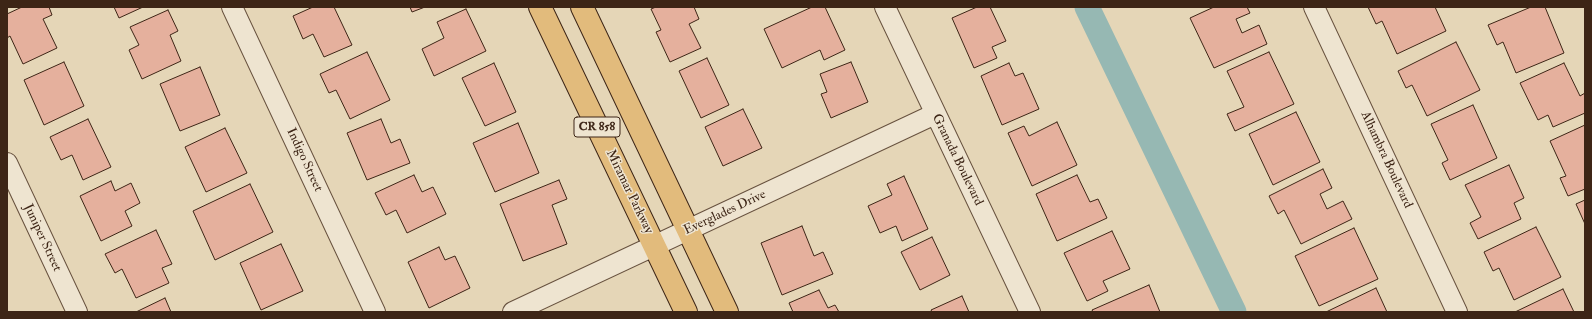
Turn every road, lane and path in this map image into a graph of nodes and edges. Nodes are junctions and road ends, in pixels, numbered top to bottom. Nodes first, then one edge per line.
1 (232, 7) edge
2 (540, 7) edge
3 (582, 7) edge
4 (885, 7) edge
5 (1314, 7) edge
6 (935, 114) junction
7 (7, 163) edge
8 (689, 230) junction
9 (655, 247) junction
10 (77, 312) edge
11 (375, 312) edge
12 (513, 312) edge
13 (686, 312) edge
14 (727, 312) edge
15 (1030, 312) edge
16 (1457, 312) edge

1 - 11 street, Indigo Street
2 - 9 main road, Miramar Parkway / CR 858
3 - 8 main road, CR 858
4 - 6 street, Granada Boulevard
5 - 16 street, Alhambra Boulevard
6 - 8 street, Everglades Drive
6 - 15 street, Granada Boulevard
7 - 10 street, Juniper Street
8 - 9 street, Everglades Drive
8 - 14 main road, CR 858
9 - 12 street, Everglades Drive
9 - 13 main road, Miramar Parkway / CR 858

